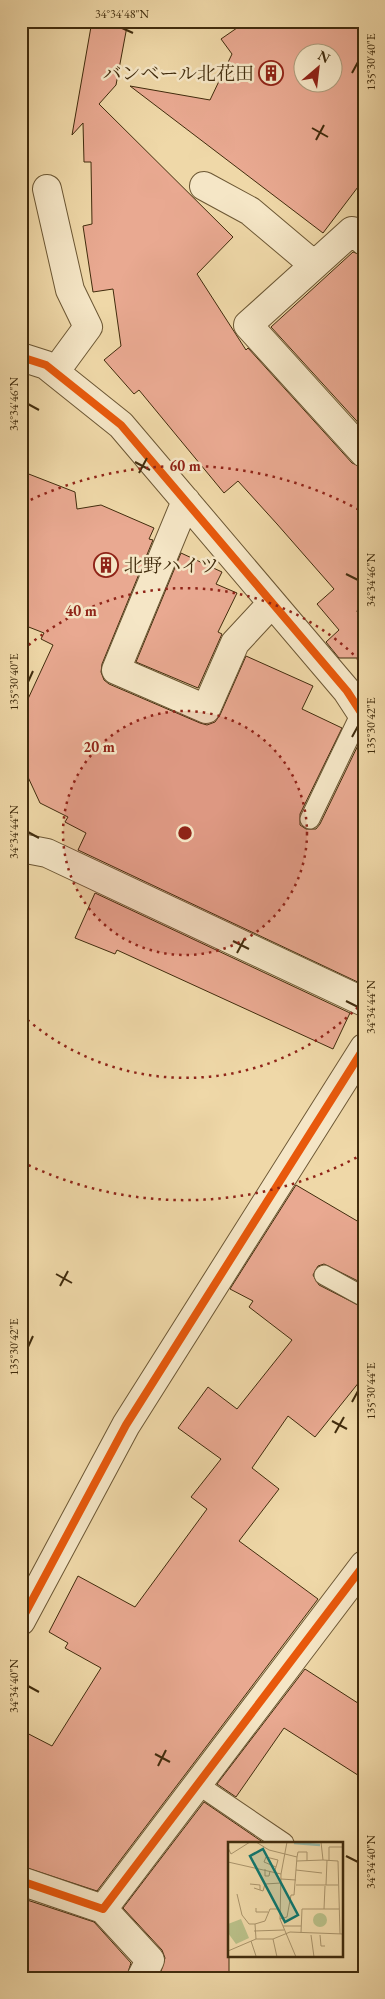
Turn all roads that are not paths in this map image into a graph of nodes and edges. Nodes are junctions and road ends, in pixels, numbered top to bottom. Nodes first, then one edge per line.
1 (204, 186) dead end
2 (47, 189) dead end
3 (364, 241) edge
4 (314, 265) junction
5 (21, 357) edge
6 (55, 372) junction
7 (364, 453) edge
8 (186, 501) junction
9 (272, 603) junction
10 (359, 699) edge
11 (310, 819) dead end
12 (21, 848) edge
13 (364, 1002) edge
14 (364, 1048) edge
15 (324, 1275) dead end
16 (364, 1297) edge
17 (364, 1565) edge
18 (23, 1613) edge
19 (197, 1784) junction
20 (283, 1842) edge
21 (21, 1881) edge
22 (103, 1909) junction
23 (141, 1978) edge

1 - 4 street
2 - 6 street
3 - 4 street
4 - 7 street
5 - 6 street
6 - 8 street
8 - 9 street
8 - 9 street
9 - 10 street
10 - 11 lane
12 - 13 street
14 - 18 street
15 - 16 lane
17 - 19 street
19 - 20 lane
19 - 22 street
21 - 22 street
22 - 23 street

